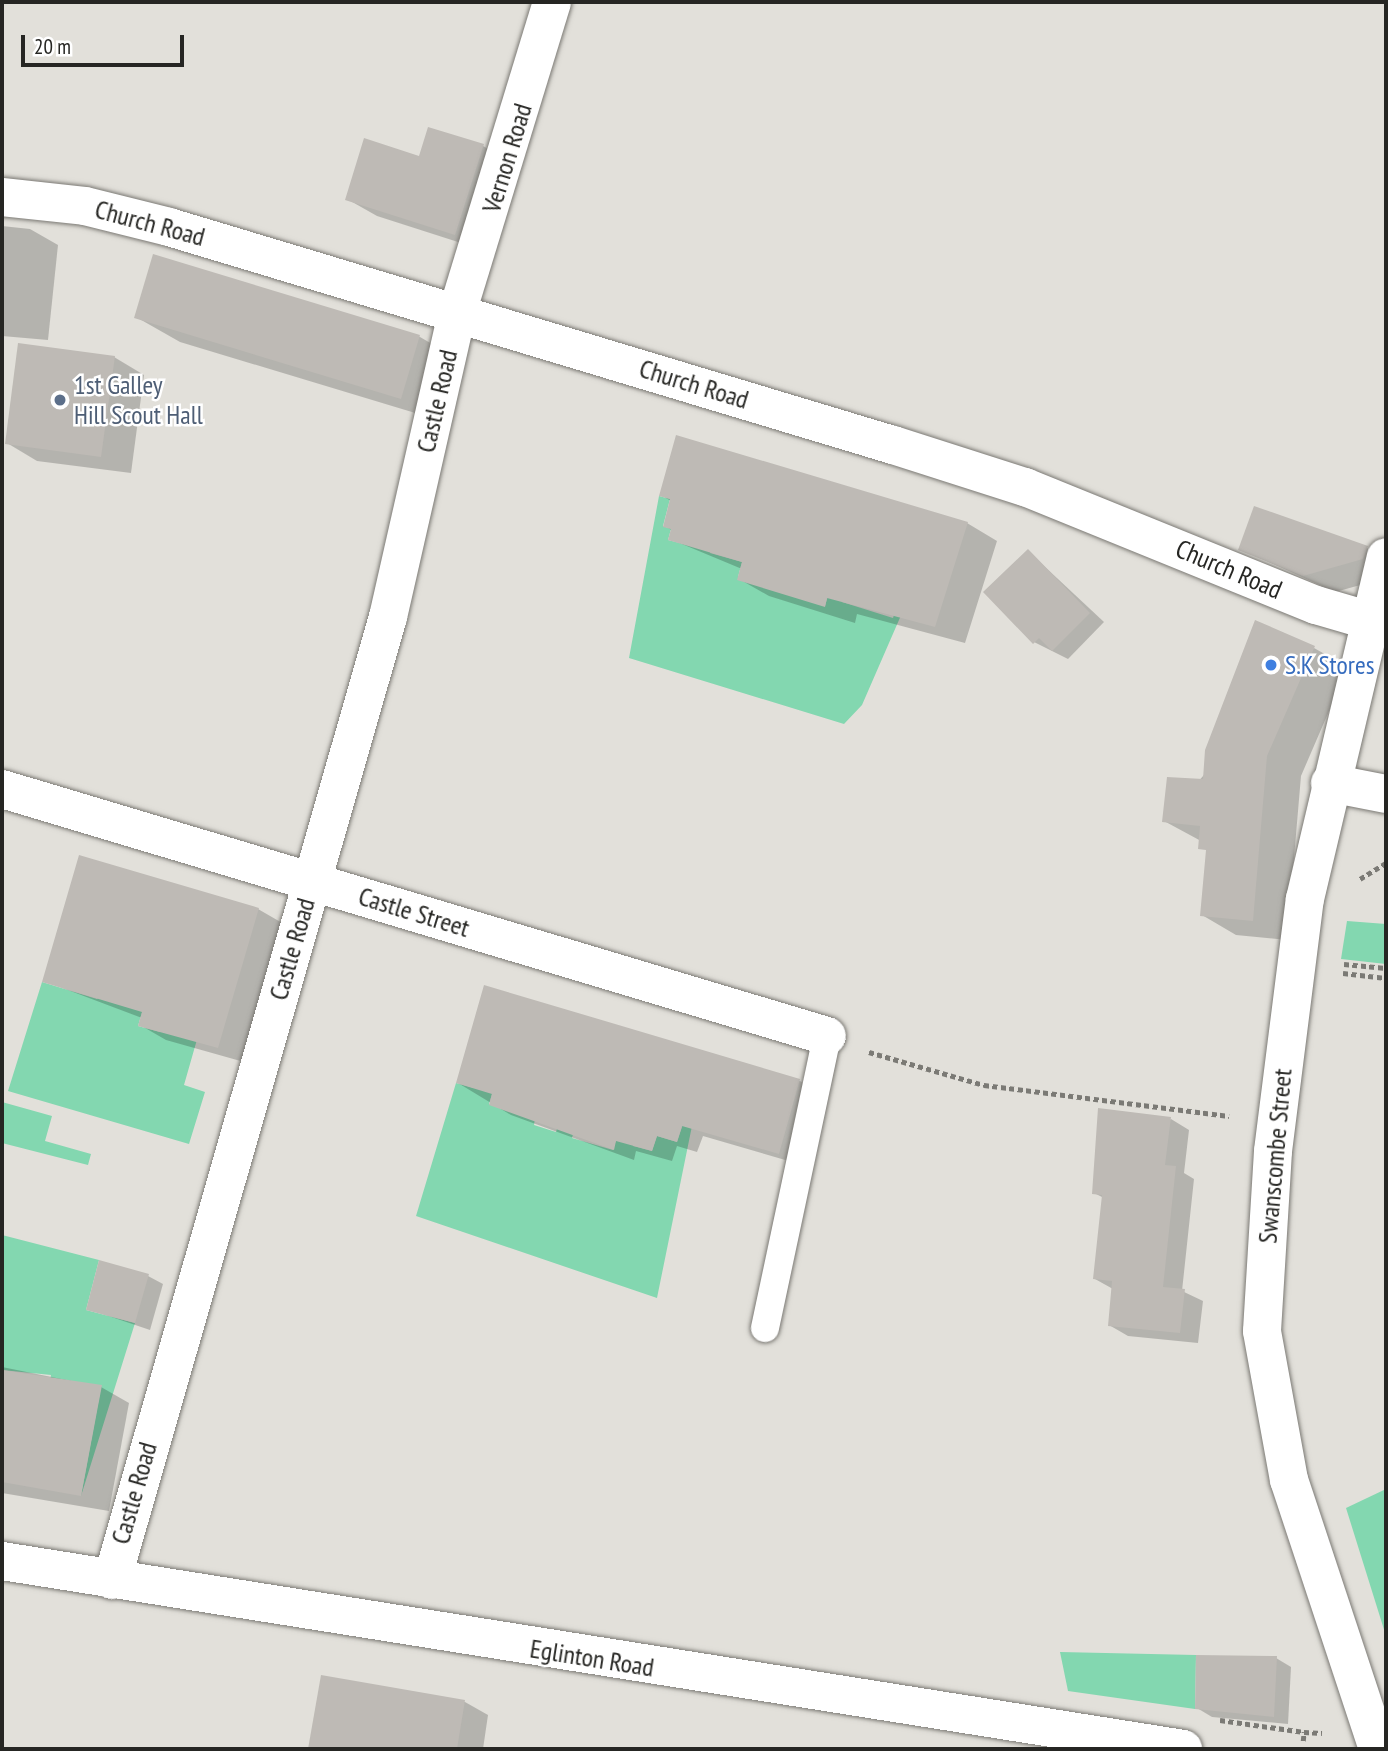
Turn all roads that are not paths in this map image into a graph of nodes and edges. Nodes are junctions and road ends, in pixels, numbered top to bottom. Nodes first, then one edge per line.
1 (552, 2) edge
2 (2, 197) edge
3 (457, 313) junction
4 (1386, 558) edge
5 (1371, 621) junction
6 (1330, 783) junction
7 (2, 789) edge
8 (1386, 794) edge
9 (311, 881) junction
10 (824, 1044) joint
11 (765, 1328) dead end
12 (2, 1561) edge
13 (112, 1580) junction
14 (1183, 1749) edge
15 (1378, 1749) edge

1 - 3 street, Vernon Road
2 - 3 street, Church Road
3 - 5 street, Church Road
3 - 9 street, Castle Road
4 - 5 street, Swanscombe Street
5 - 6 street, Swanscombe Street
6 - 8 street
6 - 15 street, Swanscombe Street
7 - 9 street, Castle Street
9 - 10 street, Castle Street
9 - 13 street, Castle Road
10 - 11 lane
12 - 13 street, Eglinton Road
13 - 14 street, Eglinton Road

